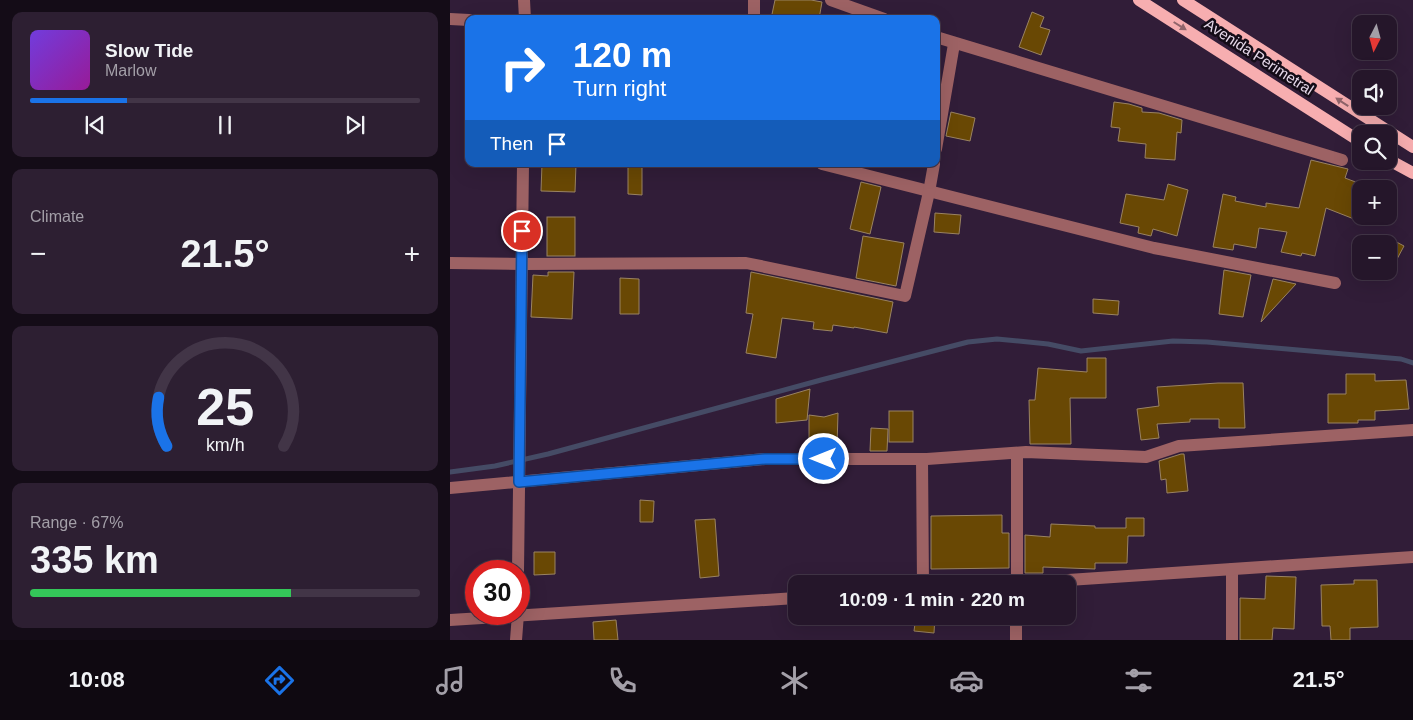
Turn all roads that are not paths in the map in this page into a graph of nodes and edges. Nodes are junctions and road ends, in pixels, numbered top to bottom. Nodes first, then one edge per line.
1 (524, 0) edge
2 (754, 0) edge
3 (831, 0) edge
4 (1139, 0) edge
5 (1182, 0) edge
6 (526, 15) edge
7 (754, 15) edge
8 (873, 15) edge
9 (450, 20) edge
10 (465, 20) edge
11 (940, 39) edge
12 (954, 44) junction
13 (940, 126) edge
14 (1352, 136) edge
15 (1413, 147) edge
16 (1342, 160) dead end
17 (1397, 164) edge
18 (523, 167) edge
19 (833, 167) edge
20 (933, 167) edge
21 (1413, 173) edge
22 (929, 192) junction
23 (450, 263) edge
24 (522, 264) junction
25 (1335, 283) dead end
26 (1413, 430) edge
27 (1017, 453) junction
28 (922, 459) junction
29 (519, 482) junction
30 (450, 488) edge
31 (1413, 557) edge
32 (518, 560) edge
33 (1232, 569) junction
34 (923, 575) edge
35 (1017, 575) edge
36 (1076, 579) edge
37 (788, 598) edge
38 (530, 614) edge
39 (465, 619) edge
40 (450, 620) edge
41 (517, 625) edge
42 (1016, 625) edge
43 (516, 640) edge
44 (1016, 640) edge
45 (1232, 640) edge

1 - 6 street
2 - 7 street
3 - 8 street
4 -> 14 main road, Avenida Perimetral
15 -> 5 main road, Avenida Perimetral
9 - 10 street
11 - 12 street
12 - 13 street
12 - 16 street
17 - 21 main road
18 - 24 street
19 - 22 street
20 - 22 street
22 - 24 street
22 - 25 street
23 - 24 street
24 - 29 street
26 - 27 street
27 - 28 street
27 - 35 street
28 - 29 street
28 - 34 street
29 - 30 street
29 - 32 street
31 - 33 street
33 - 36 street
33 - 45 street
37 - 38 street
39 - 40 street
41 - 43 street
42 - 44 street

